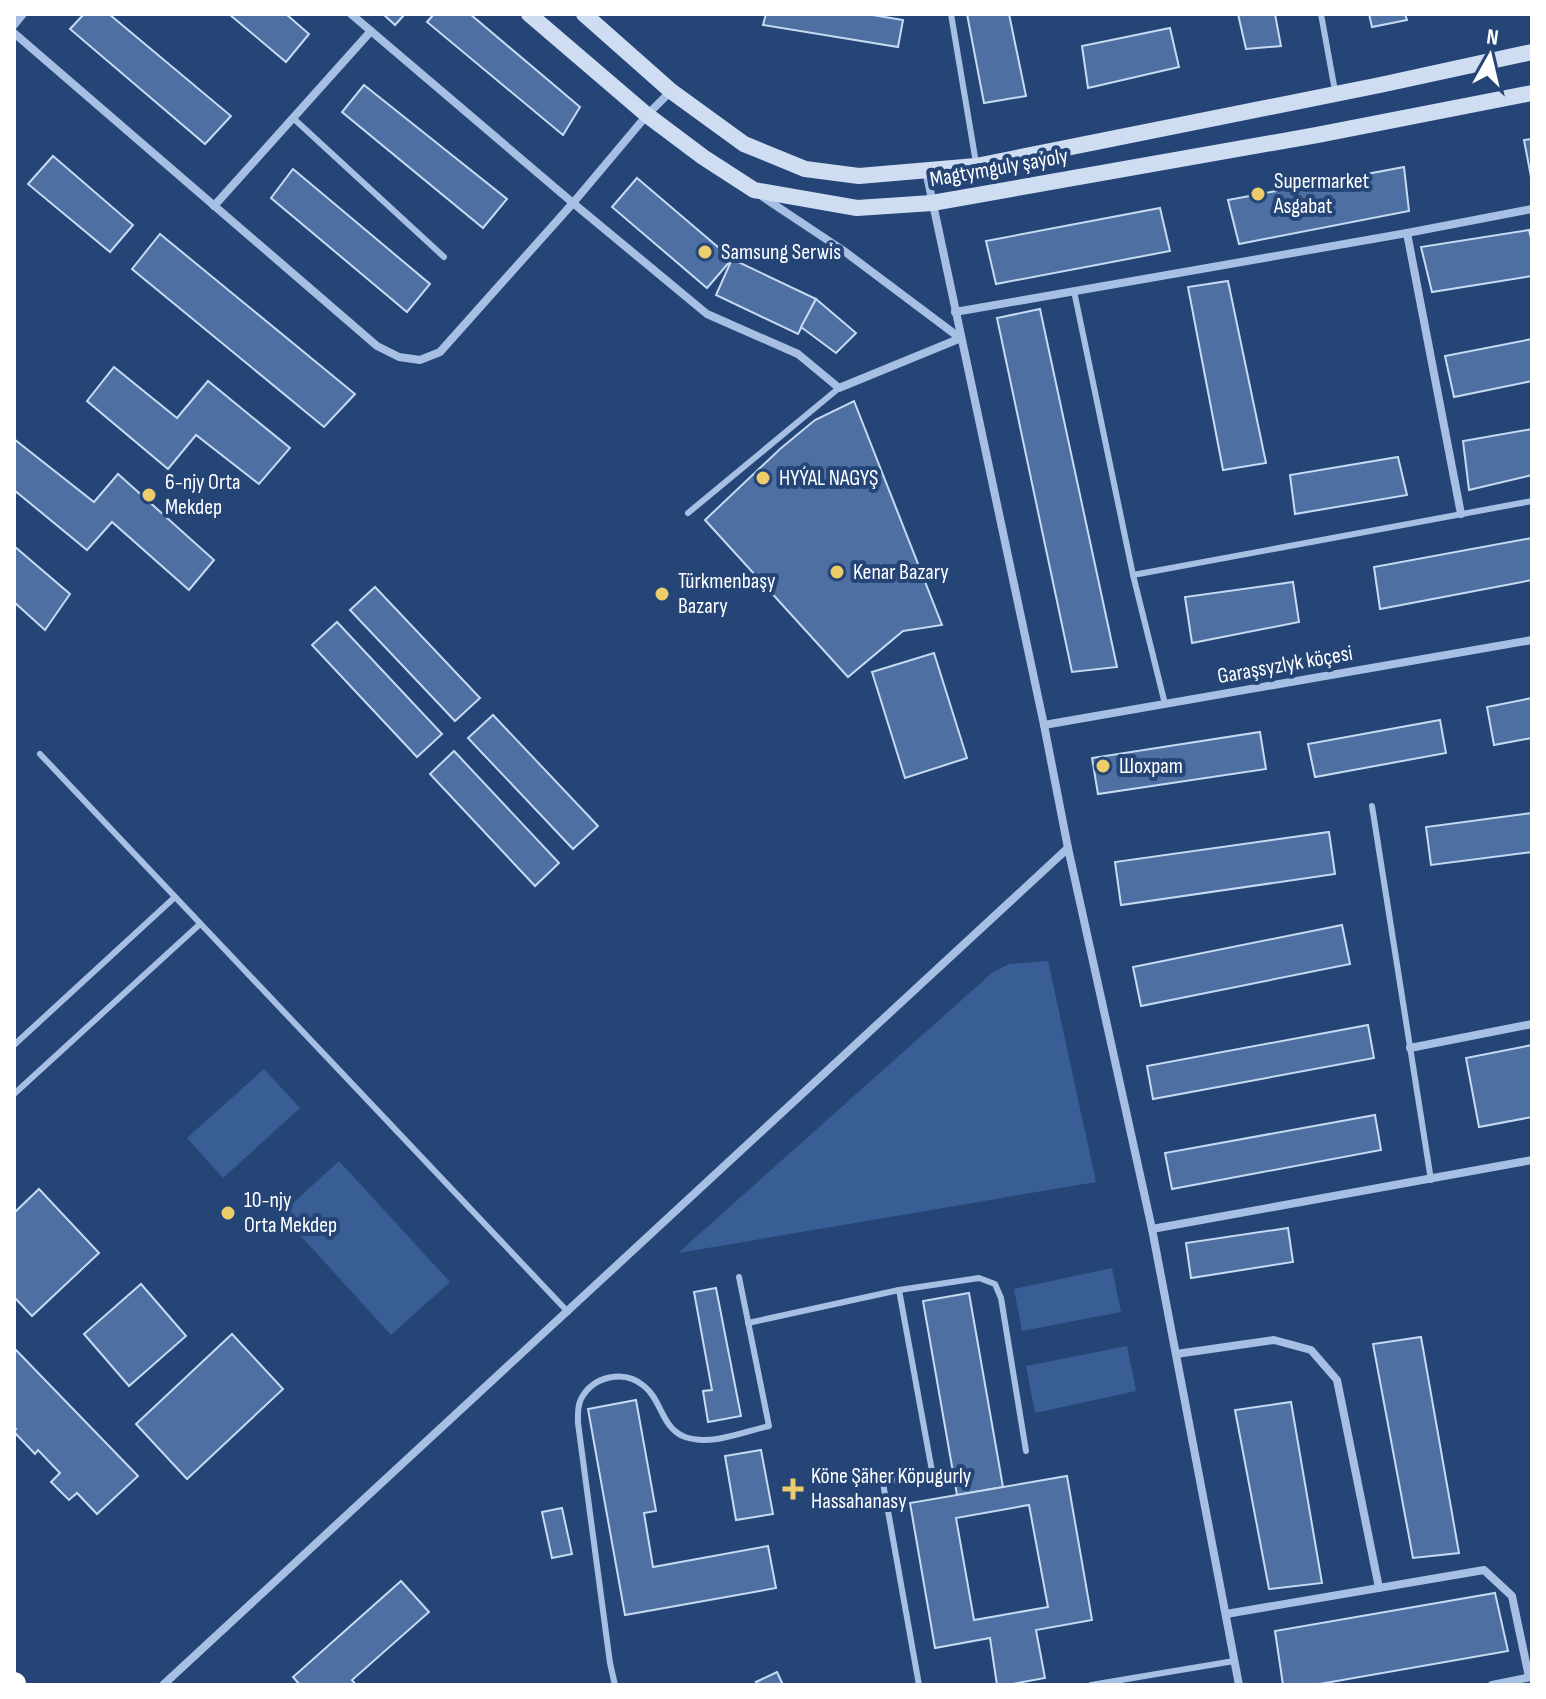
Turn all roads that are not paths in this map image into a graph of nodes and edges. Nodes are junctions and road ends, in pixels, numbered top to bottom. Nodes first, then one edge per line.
1 (23, 14) edge
2 (351, 14) edge
3 (529, 14) edge
4 (584, 14) edge
5 (951, 14) edge
6 (1321, 14) edge
7 (14, 25) edge
8 (371, 31) junction
9 (14, 33) edge
10 (1532, 52) edge
11 (671, 91) junction
12 (1532, 93) edge
13 (1336, 94) junction
14 (647, 115) junction
15 (293, 118) junction
16 (976, 166) junction
17 (926, 171) junction
18 (754, 190) junction
19 (573, 203) junction
20 (932, 203) junction
21 (214, 206) junction
22 (1532, 209) edge
23 (1407, 233) junction
24 (444, 257) dead end
25 (1074, 291) junction
26 (955, 312) junction
27 (961, 338) junction
28 (839, 388) junction
29 (1532, 501) edge
30 (688, 513) dead end
31 (1461, 514) junction
32 (1133, 575) junction
33 (1532, 640) edge
34 (1165, 704) junction
35 (1044, 725) junction
36 (40, 754) dead end
37 (1372, 806) dead end
38 (1068, 848) junction
39 (175, 897) junction
40 (200, 924) junction
41 (1532, 1024) edge
42 (14, 1045) edge
43 (1410, 1048) junction
44 (14, 1094) edge
45 (1532, 1160) edge
46 (1431, 1180) junction
47 (1152, 1229) junction
48 (739, 1277) dead end
49 (899, 1290) junction
50 (568, 1312) junction
51 (748, 1323) junction
52 (1176, 1354) junction
53 (1026, 1451) dead end
54 (1379, 1588) junction
55 (1226, 1614) junction
56 (1234, 1661) junction
57 (1531, 1677) edge
58 (163, 1685) edge
59 (615, 1685) edge
60 (919, 1685) edge
61 (1091, 1685) edge
62 (1239, 1685) edge
63 (1492, 1685) edge

1 - 7 street
2 - 8 street
3 - 14 street, Magtymguly şaýoly
4 - 11 street, Magtymguly şaýoly
5 - 16 lane
6 - 13 lane
8 - 15 street
8 - 19 street
9 - 21 street
10 - 13 street, Magtymguly şaýoly
11 - 14 street
11 - 17 street, Magtymguly şaýoly
12 - 20 street, Magtymguly şaýoly
13 - 16 street, Magtymguly şaýoly
14 - 18 street, Magtymguly şaýoly
14 - 19 street
15 - 21 street
15 - 24 lane
16 - 17 street, Magtymguly şaýoly
17 - 20 street
18 - 20 street, Magtymguly şaýoly
18 - 27 street
19 - 21 street
19 - 28 street
20 - 26 street
22 - 23 street
23 - 25 street
23 - 31 street
25 - 26 street
25 - 32 lane
26 - 27 street
27 - 28 street
27 - 35 street
28 - 30 lane
29 - 31 lane
31 - 32 lane
32 - 34 lane
33 - 34 street, Garaşsyzlyk köçesi
34 - 35 street, Garaşsyzlyk köçesi
35 - 38 street
36 - 39 lane
37 - 43 lane
38 - 47 street
38 - 50 street
39 - 40 lane
39 - 42 lane
40 - 44 lane
40 - 50 lane
41 - 43 street
43 - 46 lane
45 - 46 street
46 - 47 street
47 - 52 street
48 - 51 lane
49 - 51 lane
49 - 53 lane
49 - 60 lane
50 - 58 street
51 - 59 lane
52 - 54 street
52 - 55 street
54 - 55 street
54 - 57 street
55 - 56 street
56 - 61 lane
56 - 62 street
57 - 63 street

